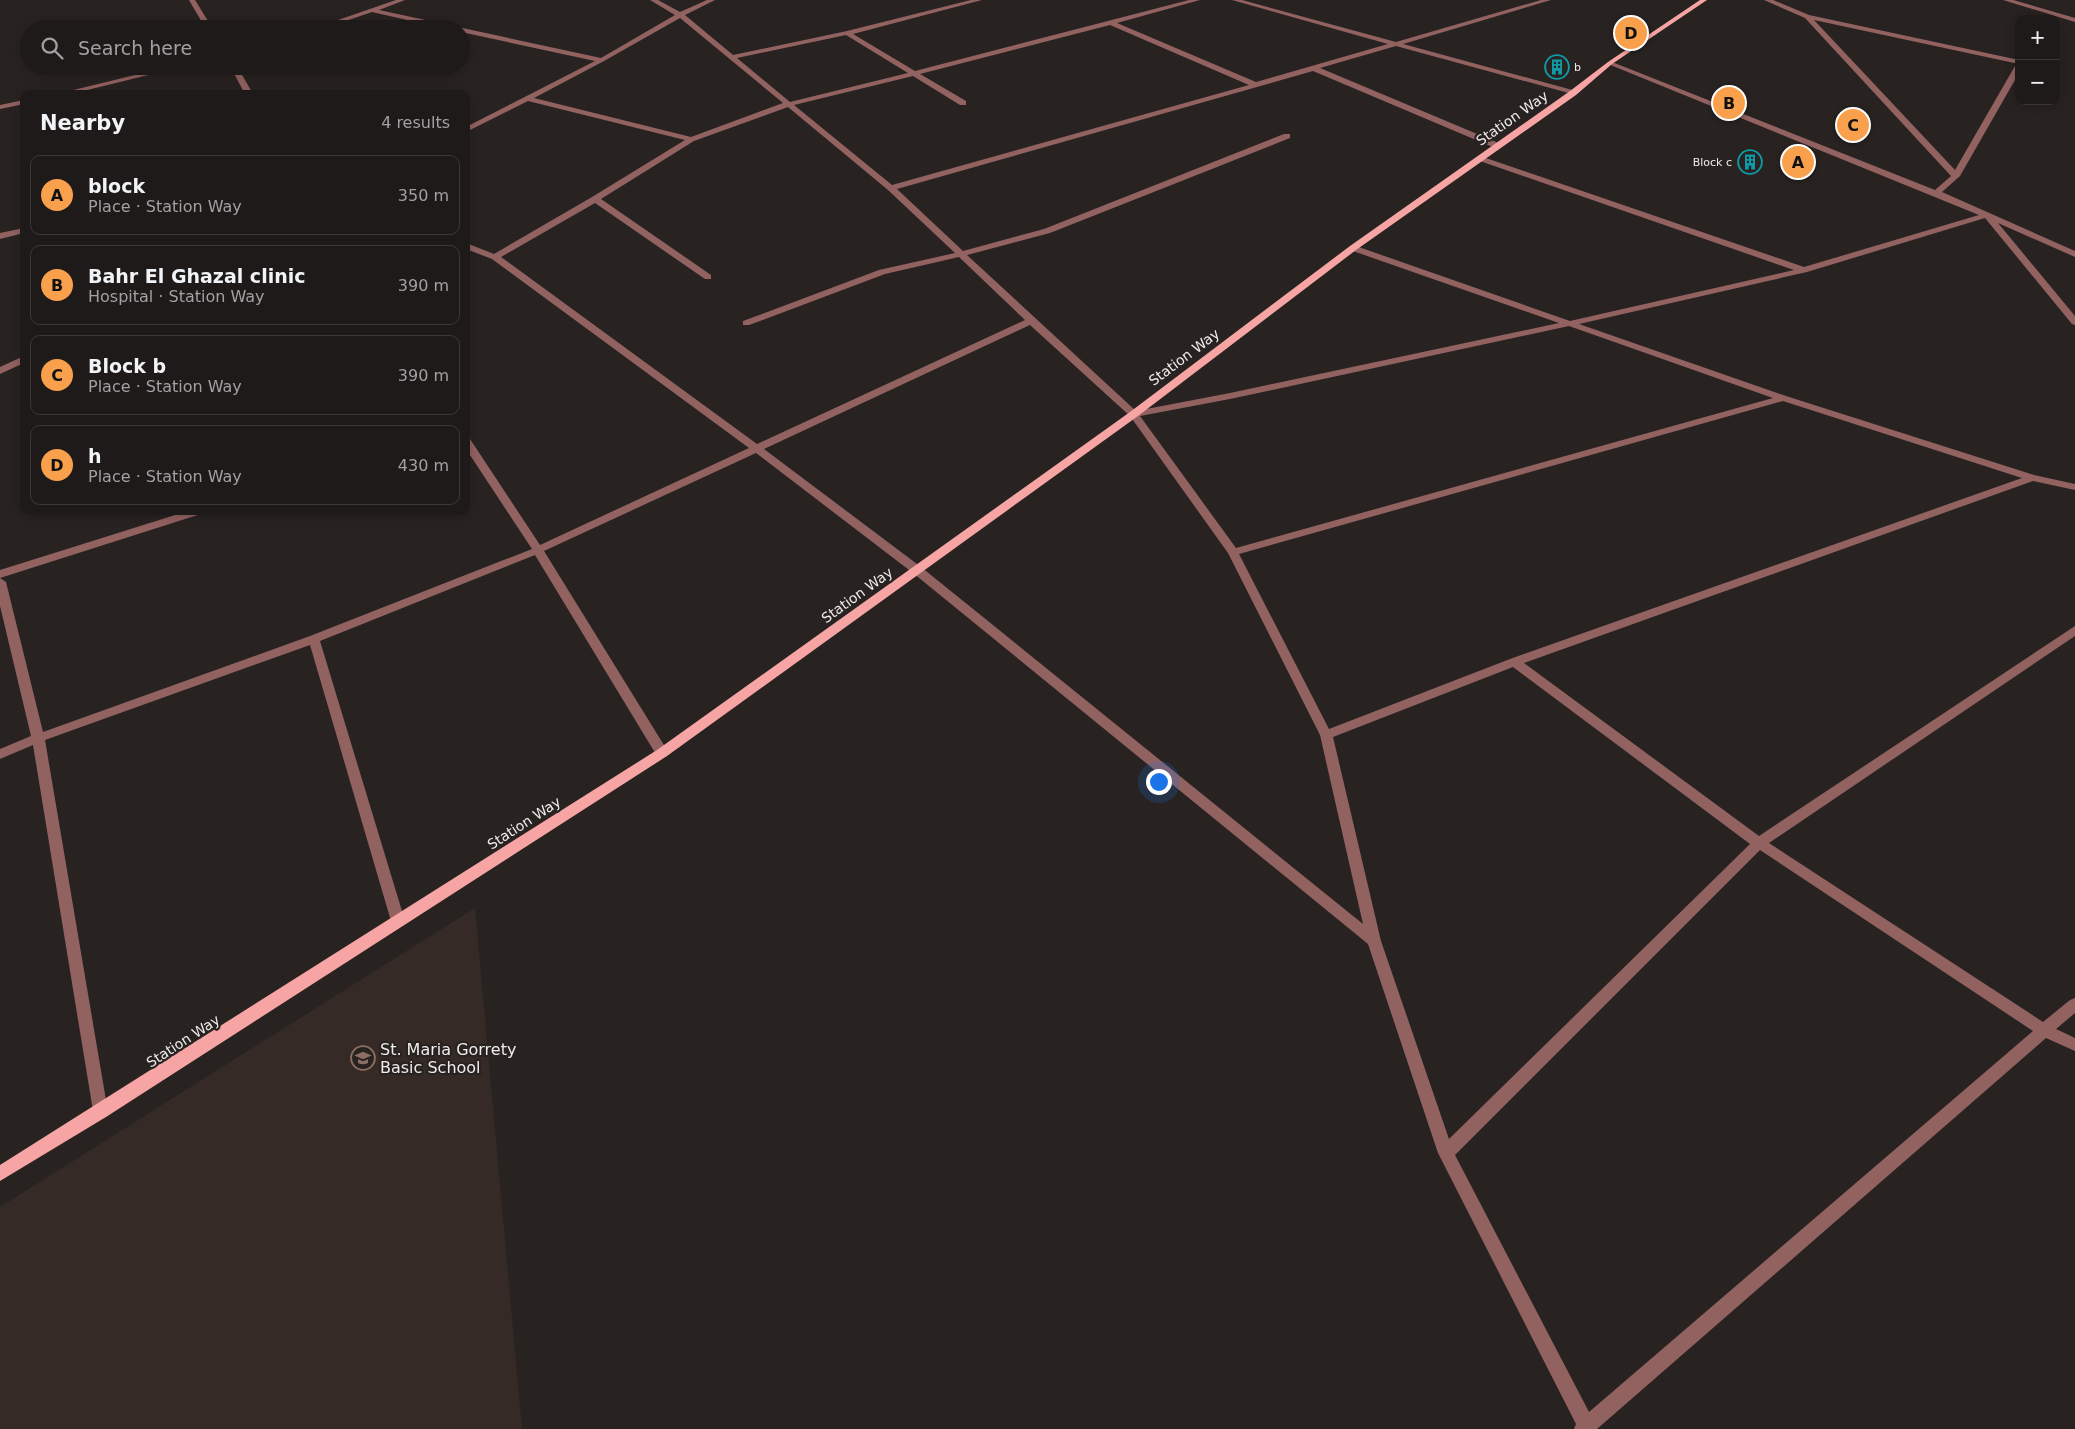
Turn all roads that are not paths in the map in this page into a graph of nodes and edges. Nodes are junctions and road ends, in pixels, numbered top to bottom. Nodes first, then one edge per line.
1 (192, 0) edge
2 (402, 0) edge
3 (653, 0) edge
4 (712, 0) edge
5 (979, 0) edge
6 (1197, 0) edge
7 (1235, 0) edge
8 (1548, 0) edge
9 (1704, 0) edge
10 (1767, 0) edge
11 (2006, 0) edge
12 (373, 11) junction
13 (2048, 13) edge
14 (680, 15) junction
15 (1807, 17) junction
16 (204, 20) edge
17 (344, 20) edge
18 (415, 20) edge
19 (2075, 20) edge
20 (1112, 23) junction
21 (470, 32) edge
22 (847, 34) junction
23 (1397, 43) junction
24 (731, 57) junction
25 (602, 60) junction
26 (1610, 63) junction
27 (2015, 63) edge
28 (1313, 68) junction
29 (2015, 71) edge
30 (913, 74) junction
31 (143, 75) edge
32 (238, 75) edge
33 (1254, 84) junction
34 (77, 90) edge
35 (247, 90) edge
36 (1573, 93) junction
37 (526, 98) junction
38 (20, 103) edge
39 (963, 103) dead end
40 (789, 104) junction
41 (0, 107) edge
42 (470, 128) edge
43 (1287, 136) dead end
44 (691, 139) junction
45 (1498, 146) junction
46 (1480, 158) junction
47 (1956, 176) junction
48 (891, 188) junction
49 (1936, 193) junction
50 (595, 198) junction
51 (1988, 215) junction
52 (20, 231) edge
53 (0, 236) edge
54 (470, 248) edge
55 (1353, 248) junction
56 (962, 254) junction
57 (2075, 254) edge
58 (495, 257) junction
59 (1804, 270) junction
60 (708, 277) dead end
61 (1031, 321) junction
62 (2075, 322) edge
63 (746, 323) dead end
64 (1571, 323) junction
65 (20, 361) edge
66 (0, 371) edge
67 (1783, 398) junction
68 (1134, 414) junction
69 (470, 447) edge
70 (756, 448) junction
71 (2032, 478) junction
72 (2075, 487) edge
73 (187, 515) edge
74 (538, 550) junction
75 (1233, 552) junction
76 (917, 570) junction
77 (0, 574) edge
78 (0, 582) edge
79 (2075, 630) edge
80 (314, 639) junction
81 (1514, 662) junction
82 (1326, 735) junction
83 (38, 738) junction
84 (662, 753) junction
85 (0, 754) edge
86 (1759, 843) junction
87 (398, 921) junction
88 (1374, 941) junction
89 (2075, 1004) edge
90 (2043, 1030) junction
91 (2075, 1044) edge
92 (100, 1112) junction
93 (1446, 1153) junction
94 (0, 1174) edge
95 (1586, 1428) edge

1 - 16 street
2 - 12 street
3 - 14 street
4 - 14 street
5 - 22 street
6 - 20 street
7 - 23 street
8 - 23 street
9 - 26 main road, Station Way
10 - 15 street
11 - 13 street
12 - 17 street
12 - 18 street
13 - 19 street
14 - 24 street
14 - 25 street
15 - 27 street
15 - 47 street
20 - 30 street
20 - 33 street
21 - 25 street
22 - 24 street
22 - 30 street
23 - 28 street
23 - 36 street
24 - 40 street
25 - 37 street
26 - 36 main road, Station Way
26 - 49 street
28 - 33 street
28 - 45 street
29 - 47 street
30 - 39 street
30 - 40 street
31 - 34 street
32 - 35 street
33 - 48 street
36 - 45 main road, Station Way
37 - 42 street
37 - 44 street
38 - 41 street
40 - 44 street
40 - 48 street
43 - 56 street
44 - 50 street
45 - 46 main road, Station Way
46 - 55 main road, Station Way
46 - 59 street
47 - 49 street
48 - 56 street
49 - 51 street
50 - 58 street
50 - 60 street
51 - 57 street
51 - 59 street
51 - 62 street
52 - 53 street
54 - 58 street
55 - 64 street
55 - 68 main road, Station Way
56 - 61 street
56 - 63 street
58 - 70 street
59 - 64 street
61 - 68 street
61 - 70 street
64 - 67 street
64 - 68 street
65 - 66 street
67 - 71 street
67 - 75 street
68 - 75 street
68 - 76 main road, Station Way
69 - 74 street
70 - 74 street
70 - 76 street
71 - 72 street
71 - 81 street
73 - 77 street
74 - 80 street
74 - 84 street
75 - 82 street
76 - 84 main road, Station Way
76 - 88 street
78 - 83 street
79 - 86 street
80 - 83 street
80 - 87 street
81 - 82 street
81 - 86 street
82 - 88 street
83 - 85 street
83 - 92 street
84 - 87 main road, Station Way
86 - 90 street
86 - 93 street
87 - 92 main road, Station Way
88 - 93 street
89 - 90 street
90 - 91 street
90 - 95 street
92 - 94 main road, Station Way
93 - 95 street

